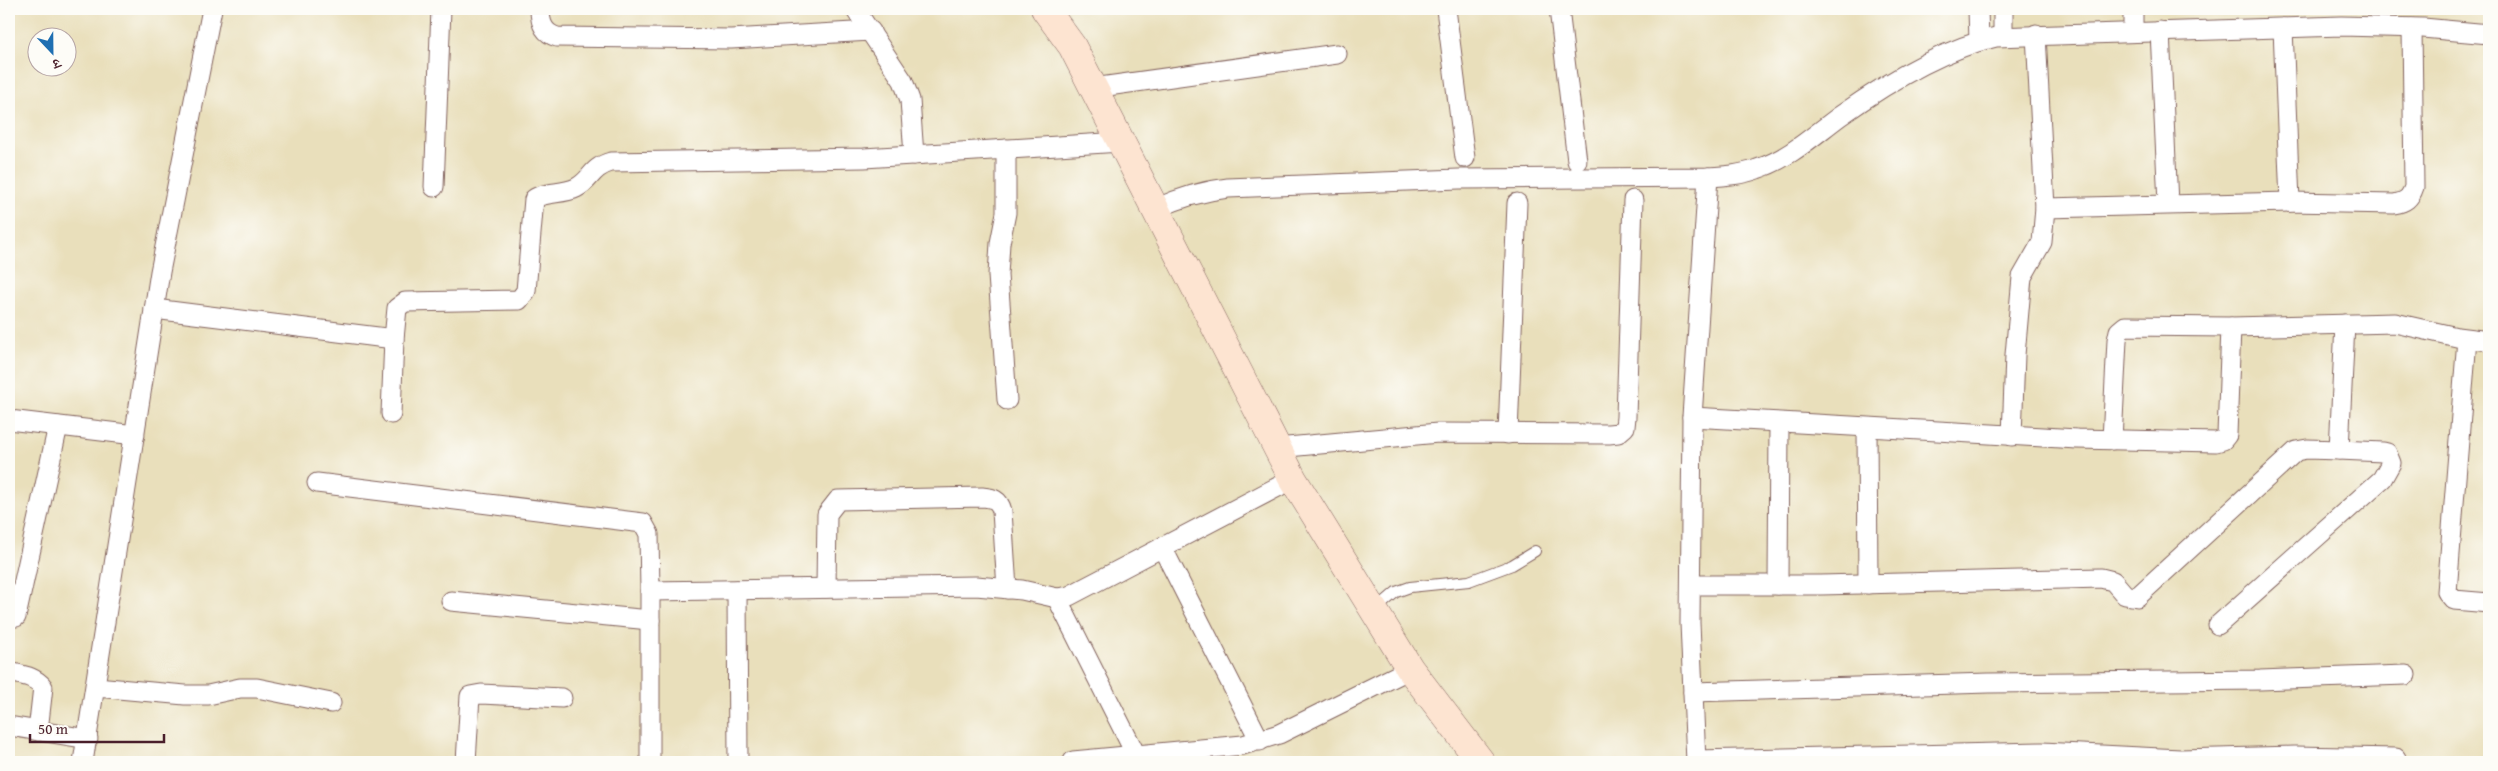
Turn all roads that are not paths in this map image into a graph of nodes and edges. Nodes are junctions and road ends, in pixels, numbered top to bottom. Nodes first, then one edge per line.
1 (212, 9) edge
2 (441, 9) edge
3 (540, 9) edge
4 (855, 9) edge
5 (1045, 9) edge
6 (1446, 9) edge
7 (1559, 9) edge
8 (1978, 9) edge
9 (2002, 9) edge
10 (2133, 9) edge
11 (2341, 17) edge
12 (2283, 28) junction
13 (2412, 28) junction
14 (871, 31) junction
15 (2160, 31) junction
16 (2133, 32) junction
17 (2036, 34) junction
18 (2489, 34) edge
19 (2003, 36) junction
20 (1980, 41) junction
21 (1337, 54) dead end
22 (1093, 88) junction
23 (1121, 142) junction
24 (1006, 149) junction
25 (914, 155) junction
26 (1465, 158) dead end
27 (1577, 161) dead end
28 (1708, 177) junction
29 (434, 187) dead end
30 (1633, 200) dead end
31 (2290, 202) junction
32 (1517, 203) dead end
33 (2168, 204) junction
34 (2045, 208) junction
35 (1155, 209) junction
36 (154, 309) junction
37 (2344, 324) junction
38 (2231, 327) junction
39 (394, 339) junction
40 (2467, 339) junction
41 (2489, 341) edge
42 (1007, 400) dead end
43 (391, 414) dead end
44 (1692, 417) junction
45 (9, 420) edge
46 (1779, 424) junction
47 (58, 426) junction
48 (1867, 428) junction
49 (1508, 434) junction
50 (135, 435) junction
51 (2012, 436) junction
52 (2112, 440) junction
53 (1277, 448) junction
54 (2339, 450) junction
55 (1294, 479) junction
56 (316, 483) dead end
57 (1162, 547) junction
58 (1535, 551) dead end
59 (1868, 584) junction
60 (1691, 585) junction
61 (1778, 585) junction
62 (826, 588) junction
63 (1007, 588) junction
64 (737, 590) junction
65 (650, 591) junction
66 (1058, 598) junction
67 (451, 601) dead end
68 (2489, 603) edge
69 (1374, 611) junction
70 (16, 617) dead end
71 (650, 620) junction
72 (2218, 625) dead end
73 (1410, 669) junction
74 (9, 672) edge
75 (2406, 675) dead end
76 (96, 687) junction
77 (1693, 692) junction
78 (562, 698) dead end
79 (331, 703) dead end
80 (9, 726) edge
81 (38, 731) junction
82 (88, 739) junction
83 (1260, 741) junction
84 (1136, 755) junction
85 (2396, 758) dead end
86 (1073, 761) edge
87 (1696, 761) edge
88 (84, 762) edge
89 (466, 762) edge
90 (650, 762) edge
91 (738, 762) edge
92 (1481, 762) edge

1 - 36 street
2 - 29 street
3 - 14 street
4 - 14 street
5 - 22 street
6 - 26 street
7 - 27 street
8 - 20 street
9 - 19 street
10 - 16 street
11 - 12 street
11 - 13 street
12 - 15 street
12 - 31 street
13 - 18 street
13 - 31 street
14 - 25 street
15 - 16 street
15 - 33 street
16 - 17 street
17 - 19 street
17 - 34 street
19 - 20 street
20 - 28 street
21 - 22 street
22 - 23 street
23 - 24 street
23 - 35 street
24 - 25 street
24 - 42 street
25 - 39 street
28 - 35 street
28 - 44 street
30 - 49 street
31 - 33 street
32 - 49 street
33 - 34 street
34 - 51 street
35 - 53 street
36 - 39 street
36 - 50 street
37 - 38 street
37 - 40 street
37 - 54 street
38 - 52 street
38 - 52 street
39 - 43 street
40 - 41 street
40 - 68 street
44 - 46 street
44 - 60 street
45 - 47 street
46 - 48 street
46 - 61 street
47 - 50 street
47 - 70 street
48 - 51 street
48 - 59 street
49 - 53 street
50 - 76 street
51 - 52 street
53 - 55 street
54 - 59 street
54 - 72 street
55 - 57 street
55 - 69 street
56 - 65 street
57 - 66 street
57 - 83 street
58 - 69 lane
59 - 61 street
60 - 61 street
60 - 77 street
62 - 63 street
62 - 63 street
62 - 64 street
63 - 66 street
64 - 65 street
64 - 91 street
65 - 71 street
66 - 84 street
67 - 71 street
69 - 73 street
71 - 90 street
73 - 83 street
73 - 92 street
74 - 81 street
75 - 77 street
76 - 79 street
76 - 82 street
77 - 87 street
78 - 89 street
80 - 81 street
81 - 82 street
82 - 88 street
83 - 84 street
84 - 86 street
85 - 87 street

